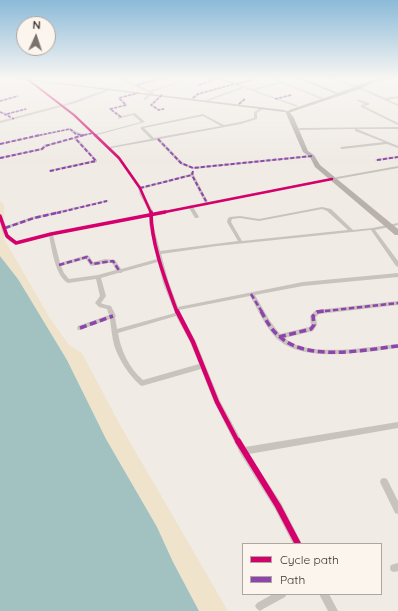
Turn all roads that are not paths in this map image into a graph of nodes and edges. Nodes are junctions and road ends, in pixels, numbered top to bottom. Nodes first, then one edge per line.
1 (57, 107) edge
2 (63, 107) edge
3 (120, 107) edge
4 (153, 107) edge
5 (251, 107) edge
6 (256, 107) edge
7 (295, 107) edge
8 (301, 107) edge
9 (363, 107) edge
10 (262, 108) junction
11 (26, 109) dead end
12 (164, 109) dead end
13 (287, 111) junction
14 (0, 112) edge
15 (7, 114) junction
16 (121, 117) junction
17 (14, 119) junction
18 (0, 122) edge
19 (142, 124) junction
20 (398, 124) edge
21 (131, 126) junction
22 (223, 126) junction
23 (147, 127) junction
24 (352, 128) junction
25 (398, 128) edge
26 (300, 129) junction
27 (94, 134) junction
28 (82, 135) junction
29 (76, 138) junction
30 (156, 140) junction
31 (388, 143) junction
32 (0, 144) edge
33 (398, 147) edge
34 (108, 148) junction
35 (342, 148) dead end
36 (312, 156) junction
37 (398, 156) edge
38 (0, 158) edge
39 (377, 160) dead end
40 (398, 167) edge
41 (193, 168) junction
42 (50, 171) dead end
43 (192, 175) junction
44 (334, 179) junction
45 (140, 188) junction
46 (107, 201) dead end
47 (207, 203) junction
48 (190, 206) junction
49 (151, 214) junction
50 (0, 216) edge
51 (197, 217) dead end
52 (394, 225) edge
53 (5, 228) junction
54 (372, 229) junction
55 (352, 231) junction
56 (398, 233) edge
57 (51, 234) junction
58 (241, 243) junction
59 (160, 257) junction
60 (59, 265) junction
61 (398, 265) edge
62 (120, 272) junction
63 (398, 275) edge
64 (98, 277) junction
65 (251, 294) junction
66 (398, 304) edge
67 (177, 312) junction
68 (113, 316) junction
69 (80, 328) dead end
70 (116, 331) junction
71 (279, 337) junction
72 (398, 346) edge
73 (202, 366) junction
74 (398, 425) edge
75 (243, 452) junction
76 (384, 482) dead end
77 (398, 510) edge
78 (297, 543) edge
79 (280, 595) edge
80 (325, 595) edge
81 (260, 606) dead end
82 (333, 611) edge

1 - 17 street
2 - 27 street
3 - 16 street
4 - 12 street
5 - 10 highway
6 - 13 highway
7 - 13 highway
8 - 13 highway
9 - 20 street
10 - 13 highway
10 - 22 street
11 - 15 street
13 - 26 main road
13 - 36 main road
14 - 15 street
15 - 17 street
16 - 19 street
16 - 21 street
17 - 18 street
19 - 21 street
19 - 23 street
21 - 27 street
22 - 23 street
22 - 30 street
23 - 30 street
24 - 25 street
24 - 26 street
24 - 31 street
26 - 44 main road
27 - 28 street
27 - 34 street
28 - 29 street
28 - 32 street
29 - 38 street
29 - 42 street
30 - 34 street
30 - 41 street
31 - 33 street
31 - 35 street
34 - 45 street
36 - 41 street
36 - 44 main road
37 - 39 street
40 - 44 street
41 - 43 street
43 - 45 street
43 - 47 street
44 - 47 street
44 - 52 main road
45 - 49 street
46 - 53 street
47 - 48 street
48 - 49 street
48 - 51 street
49 - 57 street
49 - 59 street
50 - 53 street
52 - 54 street
52 - 56 main road
53 - 57 street
54 - 55 street
54 - 61 street
55 - 58 street
55 - 58 street
57 - 60 street
58 - 59 street
59 - 62 street
59 - 67 street
60 - 62 street
60 - 64 street
62 - 64 street
63 - 65 street
64 - 68 street
65 - 67 street
65 - 71 street
66 - 71 street
67 - 70 street
67 - 73 street
68 - 69 street
68 - 70 street
70 - 73 street
71 - 72 street
73 - 75 street
74 - 75 street
75 - 78 street
76 - 77 street
79 - 81 street
80 - 82 street

